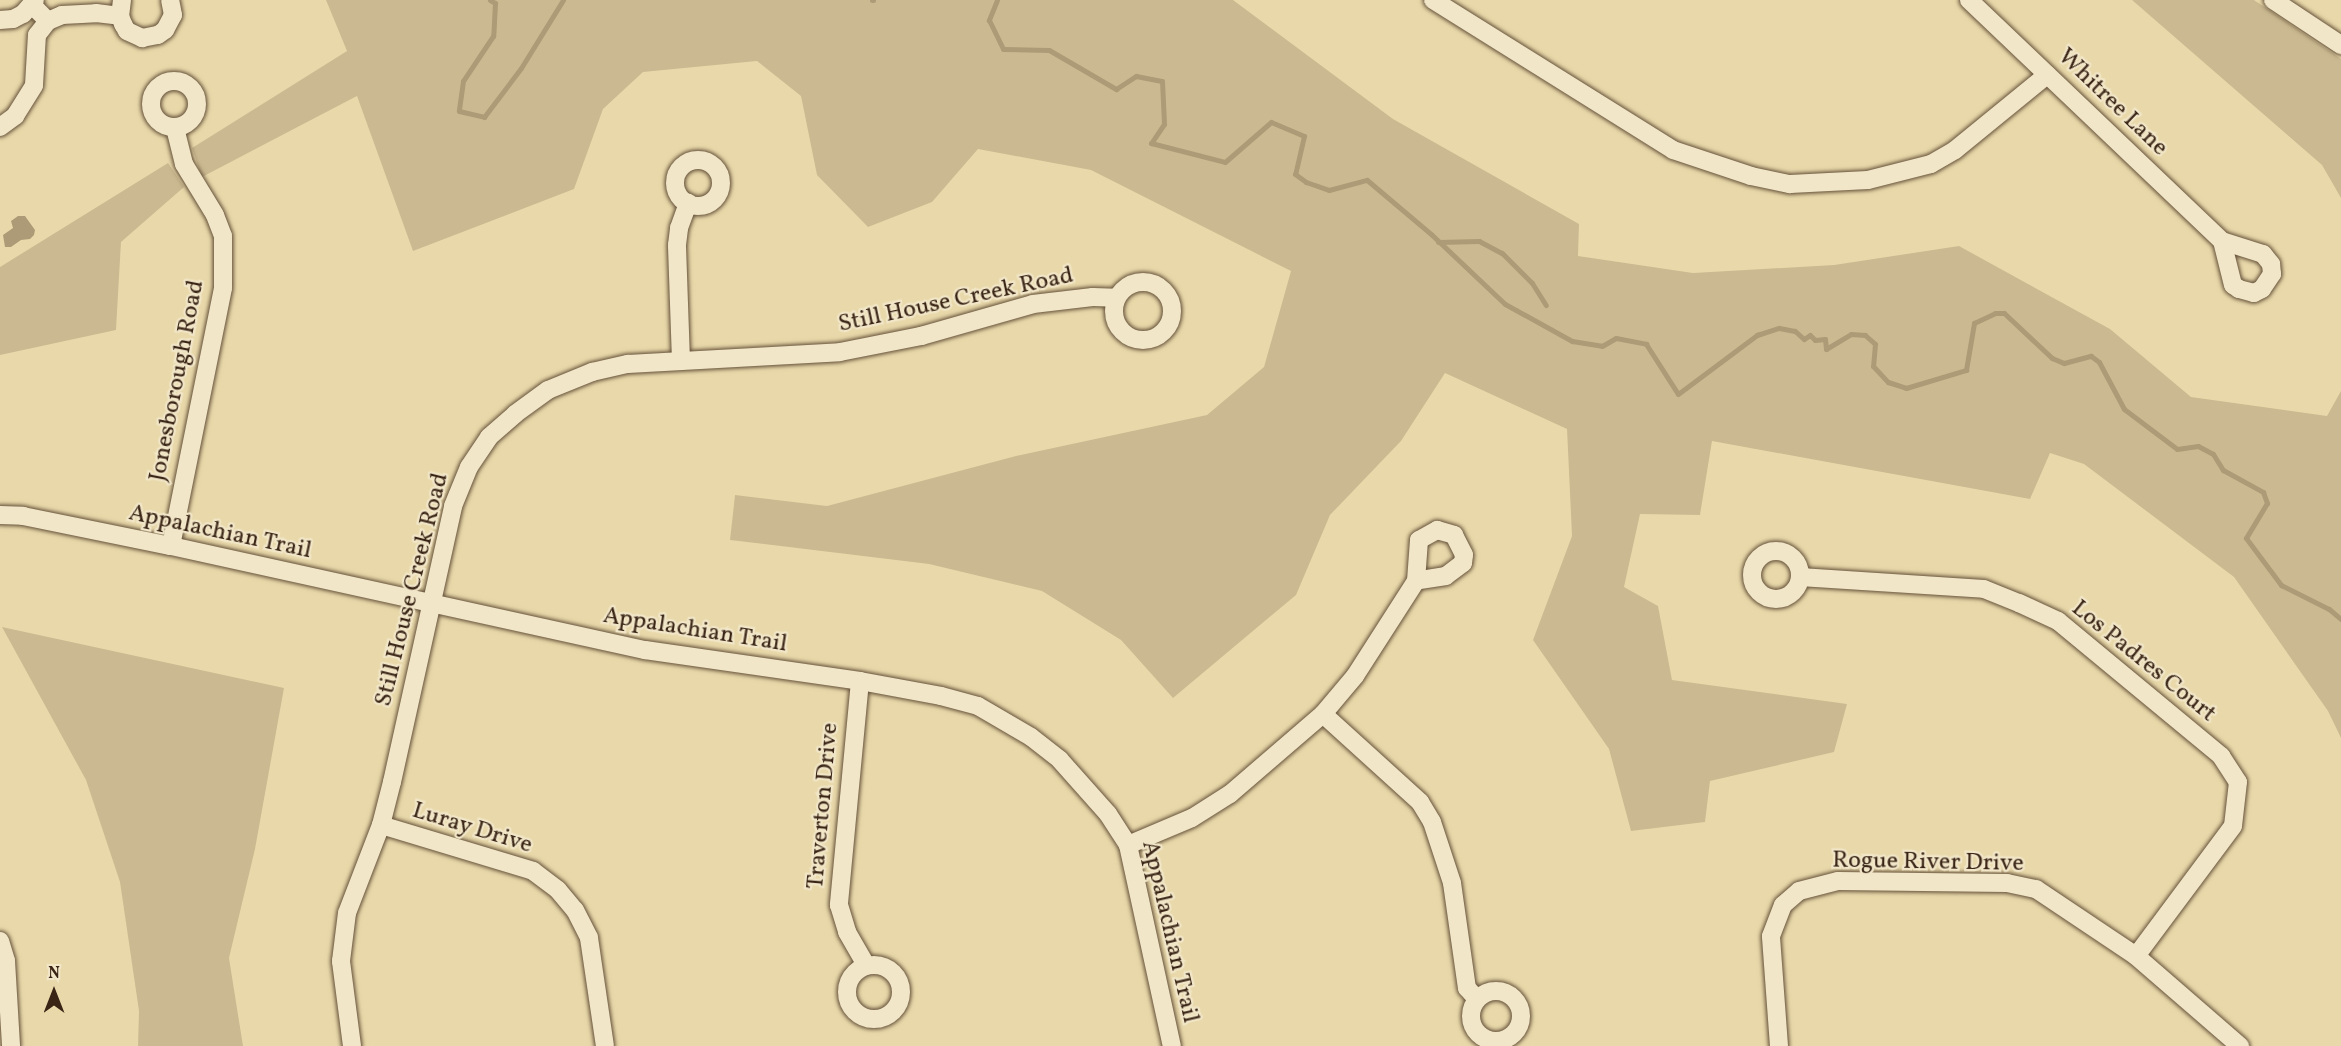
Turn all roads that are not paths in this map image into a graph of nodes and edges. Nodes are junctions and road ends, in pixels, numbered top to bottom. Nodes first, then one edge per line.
1 (170, 0) edge
2 (1433, 0) edge
3 (1969, 0) edge
4 (2273, 0) edge
5 (33, 3) edge
6 (121, 8) edge
7 (0, 20) edge
8 (48, 21) junction
9 (2341, 45) edge
10 (2047, 75) junction
11 (0, 127) edge
12 (176, 127) dead end
13 (688, 203) dead end
14 (2222, 241) dead end
15 (1116, 298) dead end
16 (681, 360) junction
17 (0, 515) edge
18 (171, 546) junction
19 (1800, 577) dead end
20 (1416, 581) dead end
21 (430, 604) junction
22 (860, 681) junction
23 (1323, 714) junction
24 (381, 825) junction
25 (1128, 845) junction
26 (0, 941) edge
27 (2136, 956) junction
28 (866, 965) dead end
29 (1478, 999) dead end
30 (10, 1046) edge
31 (352, 1046) edge
32 (605, 1046) edge
33 (1172, 1046) edge
34 (1779, 1046) edge
35 (2240, 1046) edge

1 - 6 street
2 - 10 street
3 - 10 street, Whitree Lane
4 - 9 street
5 - 7 street
5 - 8 street
6 - 8 street
8 - 11 street
10 - 14 street, Whitree Lane
12 - 18 street, Jonesborough Road
13 - 16 street
15 - 16 street, Still House Creek Road
16 - 21 street, Still House Creek Road
17 - 18 street, Appalachian Trail
18 - 21 street, Appalachian Trail
19 - 27 street, Los Padres Court
20 - 23 street
21 - 22 street, Appalachian Trail
21 - 24 street, Still House Creek Road
22 - 25 street, Appalachian Trail
22 - 28 street, Traverton Drive
23 - 25 street
23 - 29 street
24 - 31 street, Still House Creek Road
24 - 32 street, Luray Drive
25 - 33 street, Appalachian Trail
26 - 30 street
27 - 34 street, Rogue River Drive
27 - 35 street, Rogue River Drive

